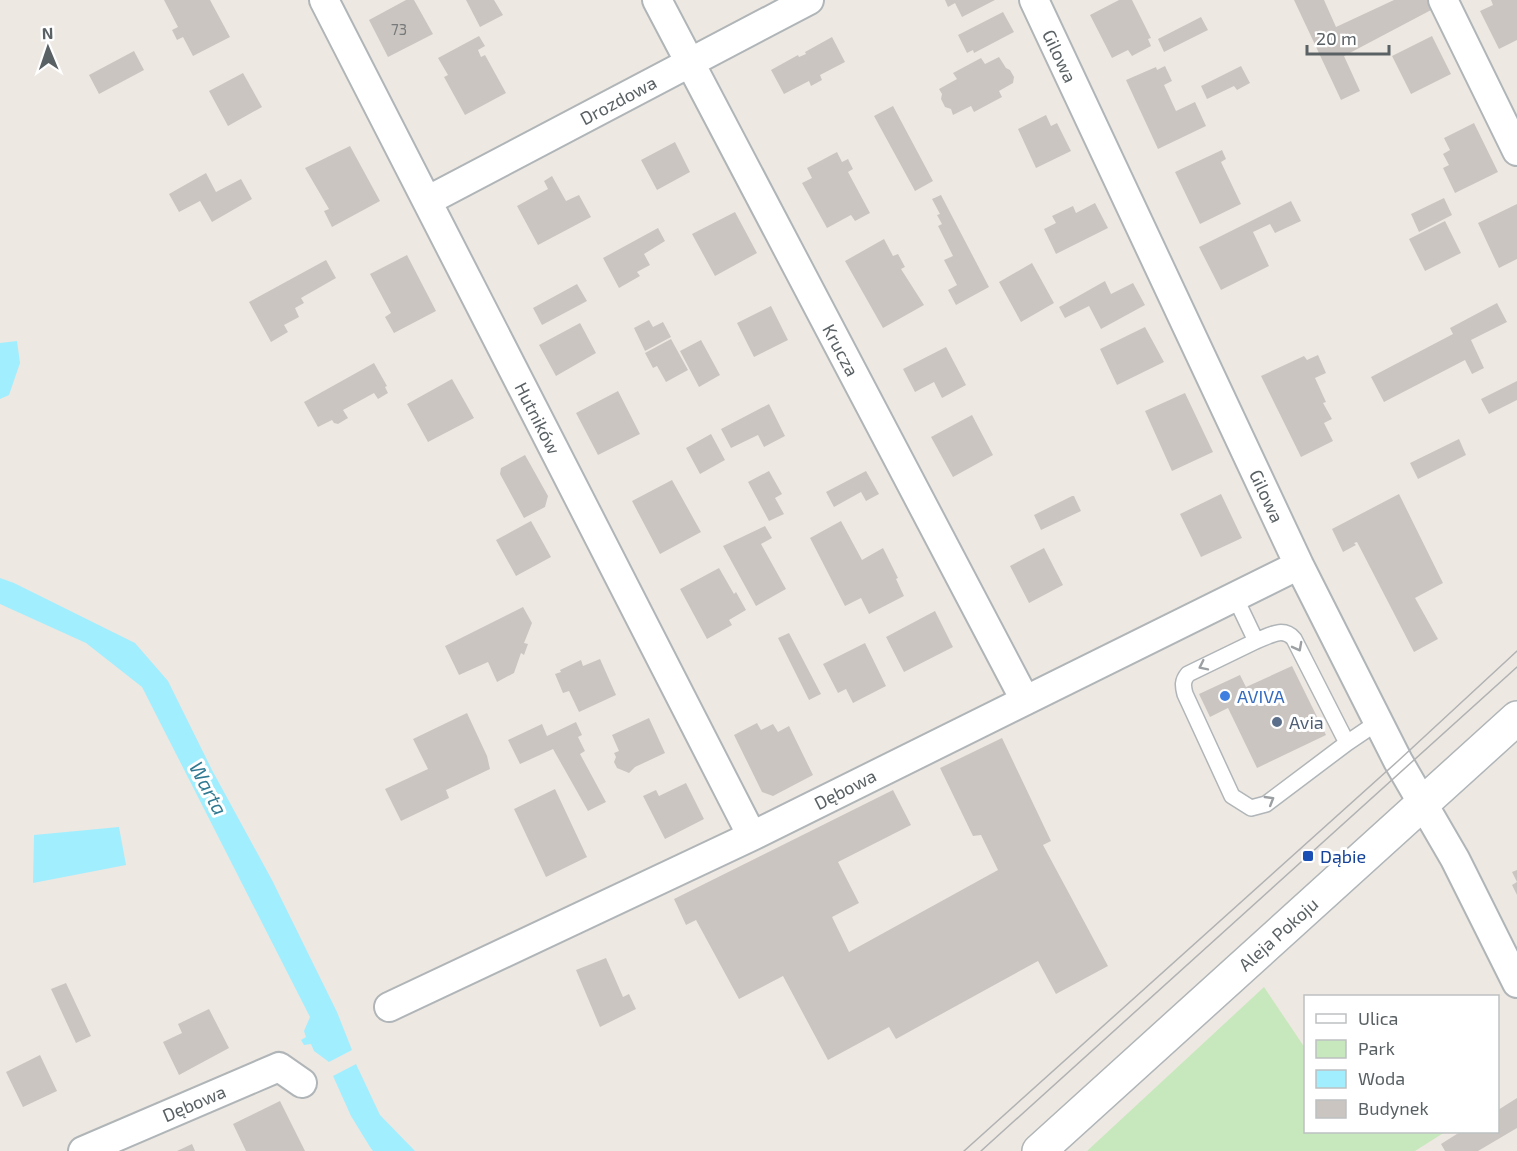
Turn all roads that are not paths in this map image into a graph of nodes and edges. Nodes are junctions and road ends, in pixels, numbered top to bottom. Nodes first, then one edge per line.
1 (324, 0) edge
2 (657, 0) edge
3 (809, 0) edge
4 (1034, 0) edge
5 (1443, 0) edge
6 (690, 62) junction
7 (1517, 151) edge
8 (427, 201) junction
9 (1299, 565) junction
10 (1235, 597) junction
11 (1256, 641) junction
12 (1024, 700) junction
13 (1517, 718) edge
14 (1378, 722) junction
15 (1347, 743) junction
16 (1423, 803) junction
17 (752, 836) junction
18 (1517, 983) edge
19 (389, 1007) dead end
20 (302, 1083) dead end
21 (83, 1151) edge
22 (1039, 1151) edge

1 - 8 street, Hutników
2 - 6 street, Krucza
3 - 6 street, Drozdowa
4 - 9 street, Gilowa
5 - 7 street
6 - 8 street, Drozdowa
6 - 12 street, Krucza
8 - 17 street, Hutników
9 - 10 street, Dębowa
9 - 14 street, Gilowa
10 - 11 lane
10 - 12 street, Dębowa
11 -> 15 lane
11 -> 15 lane
12 - 17 street, Dębowa
13 - 16 street, Aleja Pokoju
14 - 15 lane
14 - 16 street, Gilowa
16 - 18 street, Gilowa
16 - 22 street, Aleja Pokoju
17 - 19 street, Dębowa
20 - 21 street, Dębowa

